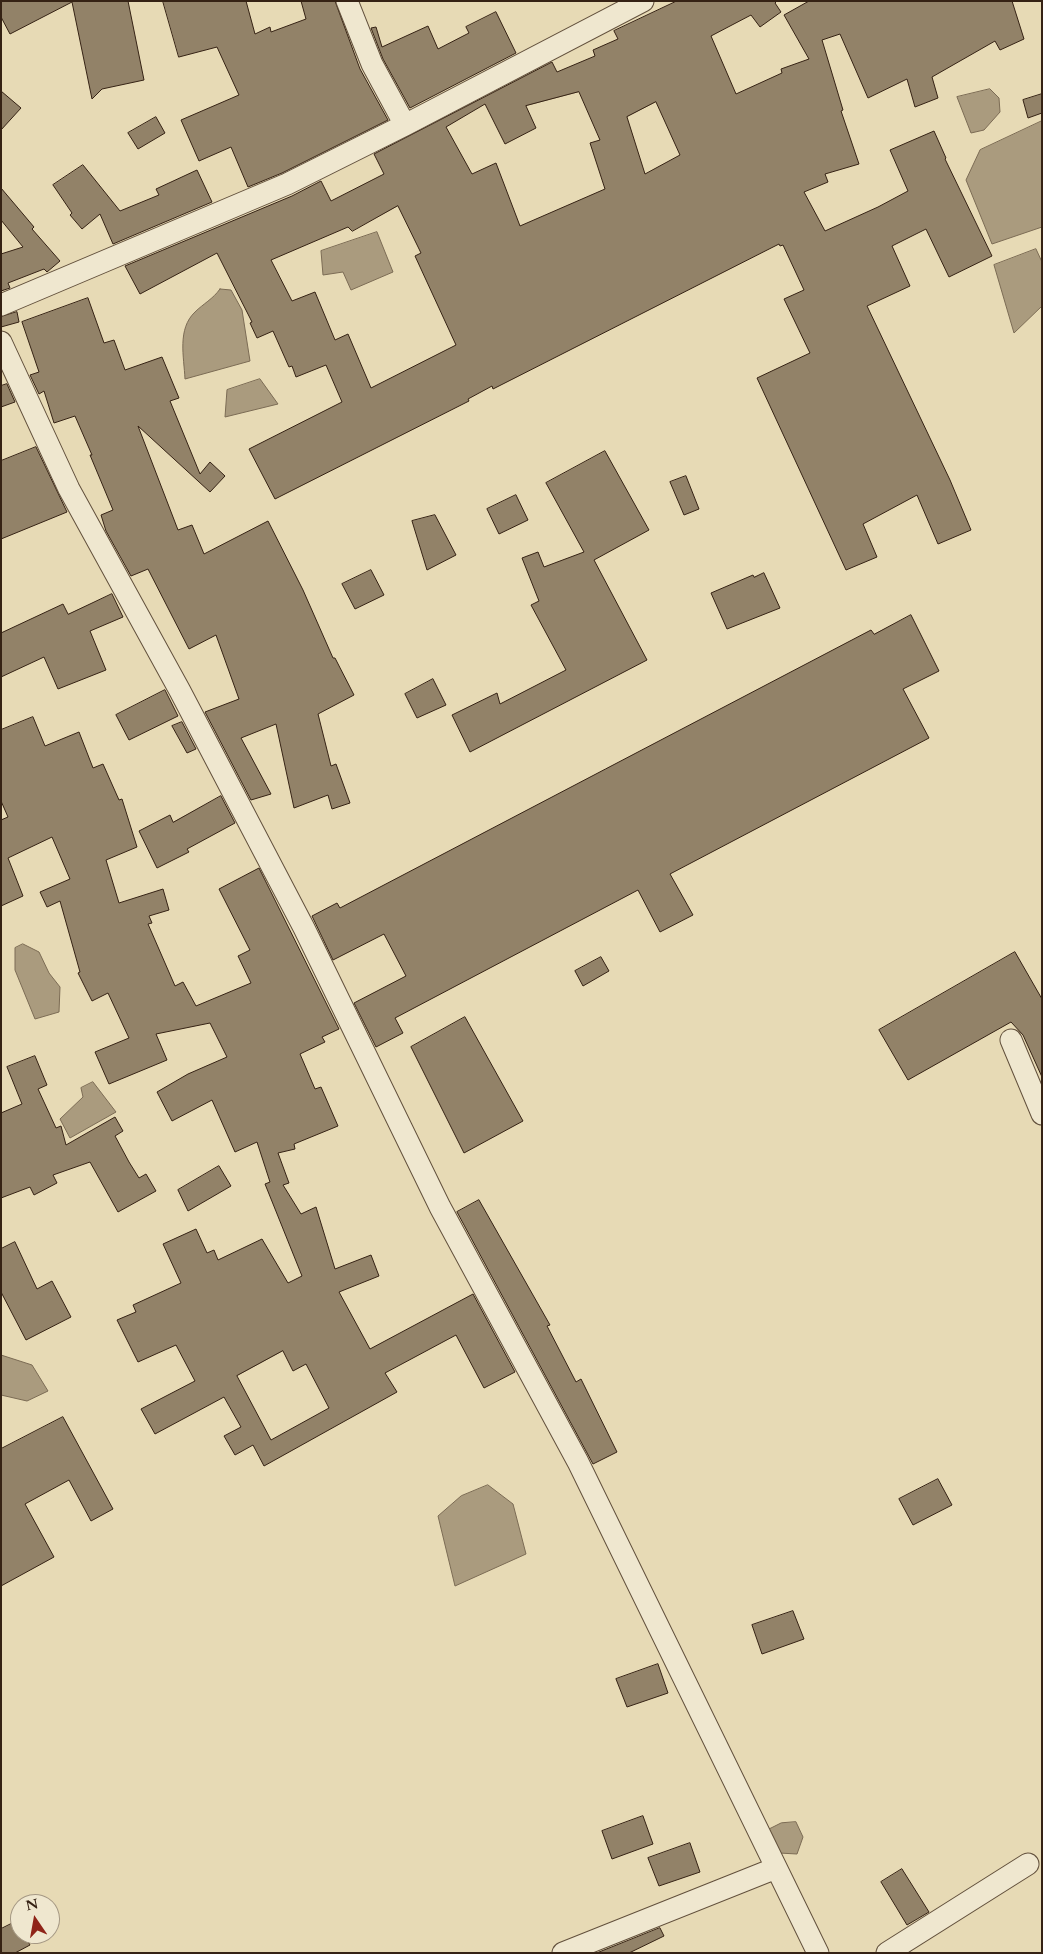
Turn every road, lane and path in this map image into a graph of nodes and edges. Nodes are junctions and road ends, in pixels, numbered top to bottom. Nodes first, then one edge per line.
1 (347, 1) edge
2 (642, 1) edge
3 (405, 125) junction
4 (1, 305) edge
5 (1, 342) edge
6 (1011, 1040) dead end
7 (1042, 1114) edge
8 (1028, 1864) dead end
9 (776, 1868) junction
10 (563, 1953) edge
11 (818, 1953) edge
12 (887, 1953) edge

1 - 3 street
2 - 3 street
3 - 4 street
5 - 9 street
6 - 7 street
8 - 12 street
9 - 10 street
9 - 11 street

